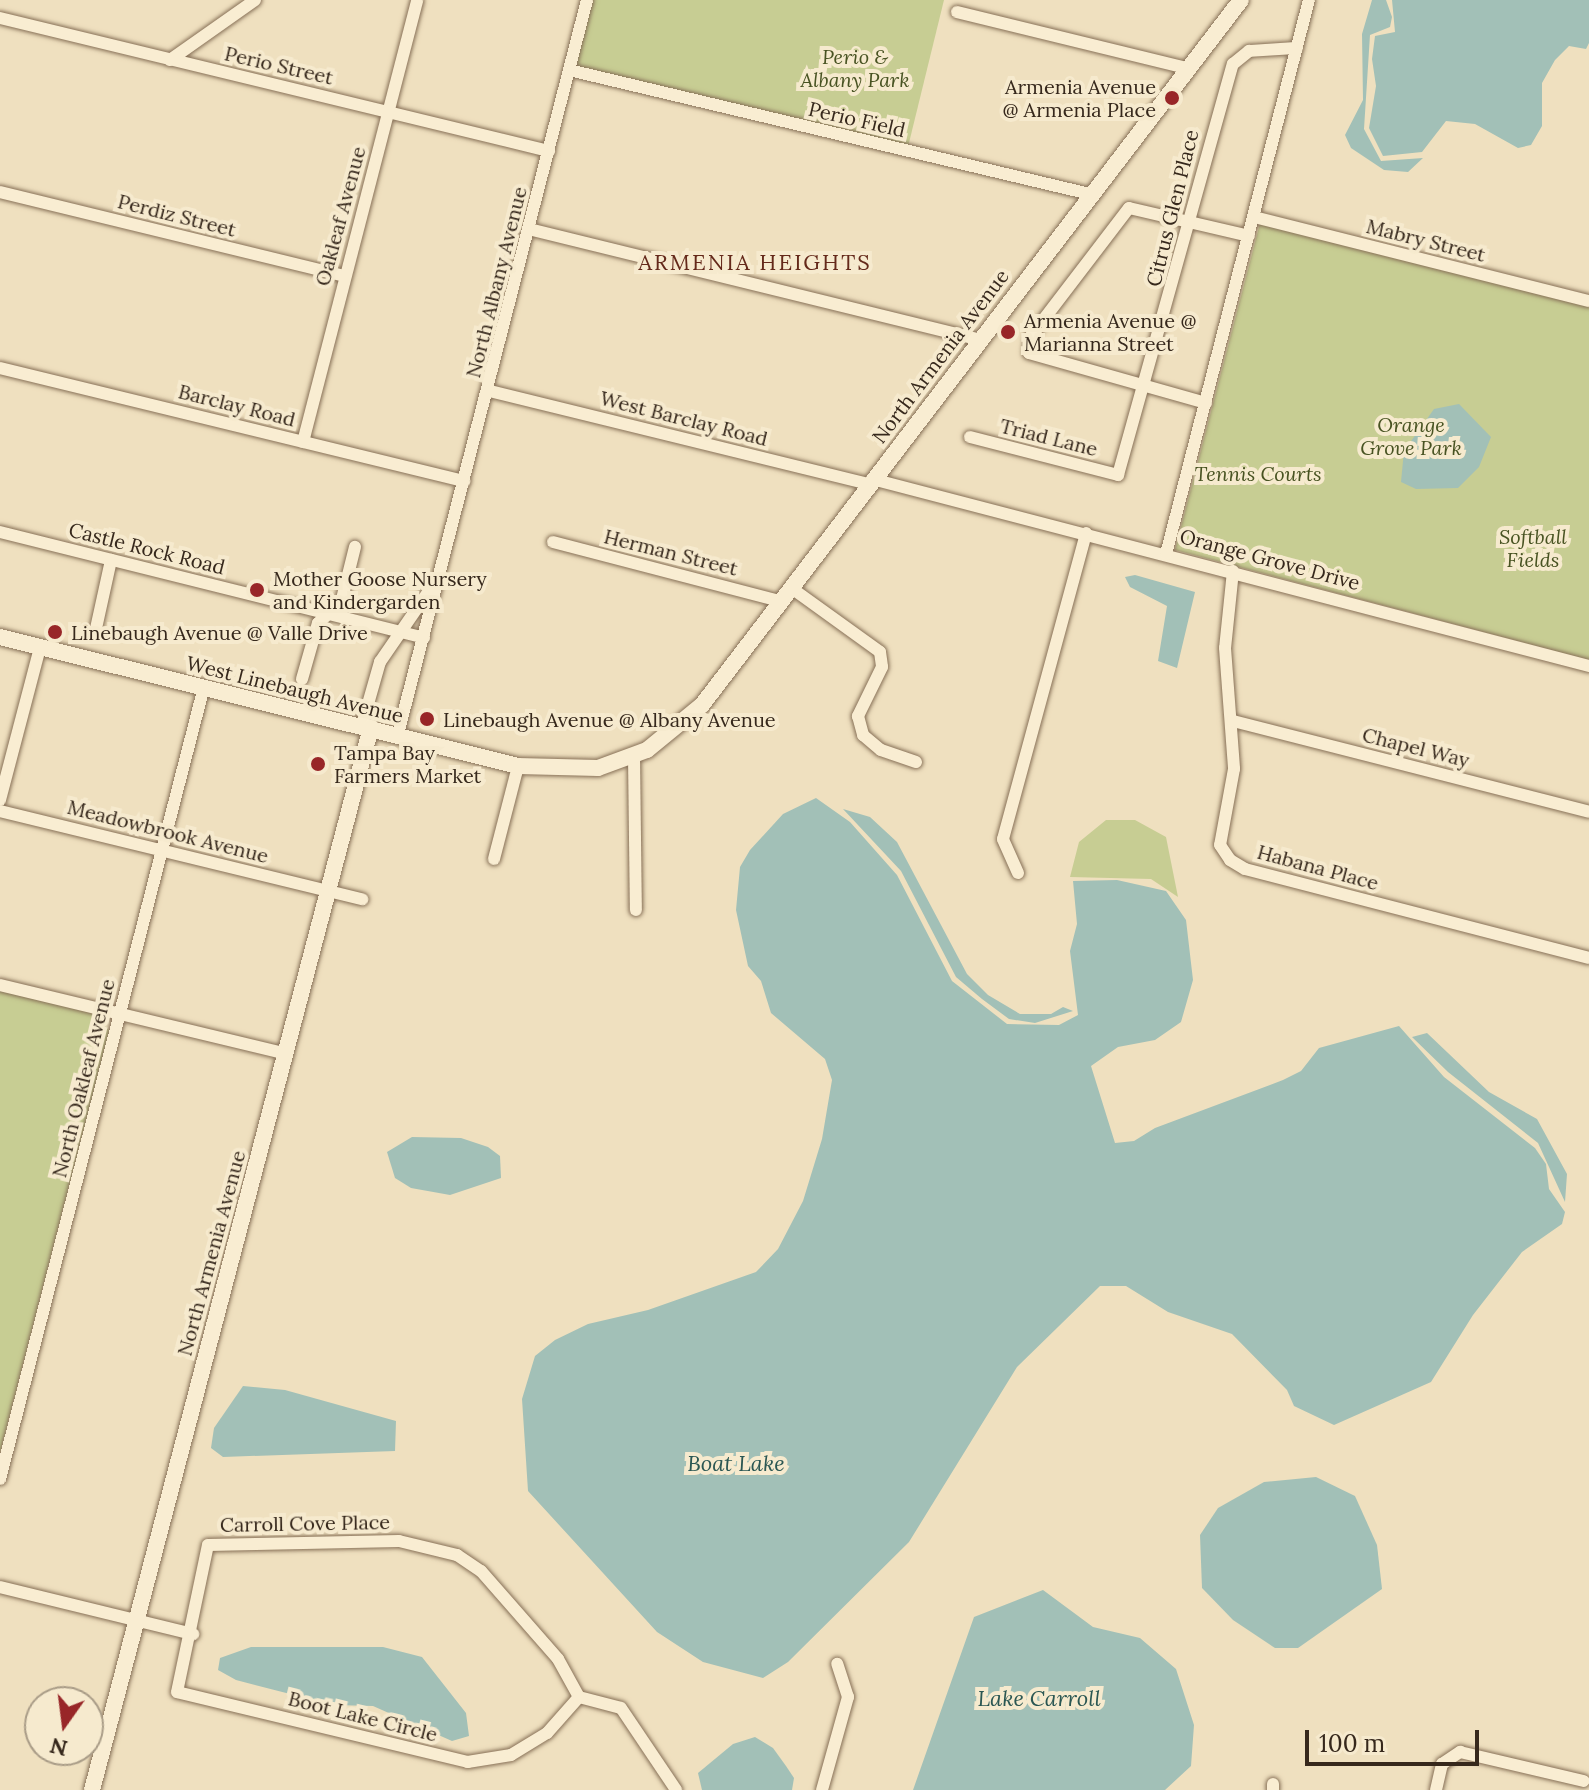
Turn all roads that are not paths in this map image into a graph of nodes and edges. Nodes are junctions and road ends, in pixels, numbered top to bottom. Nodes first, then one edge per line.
1 (255, 0) edge
2 (417, 0) edge
3 (587, 0) edge
4 (1241, 0) edge
5 (1309, 0) edge
6 (957, 12) dead end
7 (0, 18) edge
8 (1297, 48) junction
9 (170, 60) junction
10 (1187, 68) junction
11 (569, 70) junction
12 (388, 112) junction
13 (549, 151) junction
14 (0, 192) edge
15 (1090, 194) junction
16 (1254, 217) junction
17 (1191, 221) junction
18 (529, 229) junction
19 (1249, 236) junction
20 (345, 276) junction
21 (1589, 301) edge
22 (978, 339) junction
23 (0, 368) edge
24 (1146, 387) junction
25 (490, 391) junction
26 (1206, 403) junction
27 (970, 437) dead end
28 (303, 442) junction
29 (1118, 475) joint
30 (464, 481) junction
31 (870, 481) junction
32 (0, 532) edge
33 (1086, 533) junction
34 (553, 542) dead end
35 (355, 547) dead end
36 (1166, 554) junction
37 (111, 560) junction
38 (1233, 571) junction
39 (441, 573) junction
40 (790, 587) junction
41 (780, 601) junction
42 (333, 614) junction
43 (399, 631) junction
44 (95, 633) dead end
45 (0, 637) edge
46 (424, 638) junction
47 (40, 647) junction
48 (1589, 666) edge
49 (302, 679) dead end
50 (204, 687) junction
51 (1233, 721) junction
52 (367, 726) junction
53 (398, 734) junction
54 (670, 736) joint
55 (634, 756) junction
56 (916, 762) dead end
57 (518, 766) junction
58 (0, 800) edge
59 (0, 811) edge
60 (1589, 812) edge
61 (162, 850) junction
62 (494, 859) dead end
63 (1018, 873) dead end
64 (326, 890) junction
65 (362, 899) dead end
66 (636, 910) dead end
67 (1589, 958) edge
68 (0, 985) edge
69 (120, 1014) junction
70 (284, 1053) junction
71 (0, 1479) edge
72 (0, 1587) edge
73 (135, 1619) junction
74 (193, 1634) junction
75 (837, 1664) dead end
76 (579, 1697) junction
77 (1585, 1782) edge
78 (92, 1790) edge
79 (676, 1790) edge
80 (822, 1790) edge
81 (1436, 1790) edge

1 - 9 street
2 - 12 street, Oakleaf Avenue
3 - 11 street, North Albany Avenue
4 - 10 main road, North Armenia Avenue
5 - 8 street, Orange Grove Drive
6 - 10 street
7 - 9 street, Perio Street
8 - 16 street, Orange Grove Drive
8 - 17 street, Citrus Glen Place
9 - 12 street, Perio Street
10 - 15 main road, North Armenia Avenue
11 - 13 street, North Albany Avenue
11 - 15 street, Perio Field
12 - 13 street, Perio Street
12 - 20 street, Oakleaf Avenue
13 - 18 street, North Albany Avenue
14 - 20 street, Perdiz Street
15 - 22 main road, North Armenia Avenue
16 - 19 street, Orange Grove Drive
16 - 21 street, Mabry Street
17 - 19 street
17 - 24 street, Citrus Glen Place
17 - 24 street
18 - 22 street
18 - 25 street, North Albany Avenue
19 - 26 street, Orange Grove Drive
20 - 28 street, Oakleaf Avenue
22 - 31 main road, North Armenia Avenue
23 - 28 street, Barclay Road
24 - 26 street
24 - 29 street, Citrus Glen Place
25 - 30 street, North Albany Avenue
25 - 31 street, West Barclay Road
26 - 36 street, Orange Grove Drive
27 - 29 street, Triad Lane
28 - 30 street, Barclay Road
30 - 39 street, North Albany Avenue
31 - 33 street, West Barclay Road
31 - 40 main road, North Armenia Avenue
32 - 37 street, Castle Rock Road
33 - 36 street, West Barclay Road
33 - 63 street
34 - 41 street, Herman Street
35 - 42 street
36 - 38 street, Orange Grove Drive
37 - 42 street, Castle Rock Road
37 - 44 street
38 - 48 street, Orange Grove Drive
38 - 51 street, Habana Place
39 - 43 street, North Albany Avenue
39 - 46 street, North Albany Avenue
40 - 41 main road, North Armenia Avenue
40 - 56 street
41 - 54 main road, North Armenia Avenue
42 - 43 street, Castle Rock Road
42 - 49 street
43 - 46 street, Castle Rock Road
43 - 52 street, North Albany Avenue
45 - 47 main road, West Linebaugh Avenue
46 - 53 street, North Albany Avenue
47 - 50 main road, West Linebaugh Avenue
47 - 58 street
50 - 52 main road, West Linebaugh Avenue
50 - 61 street, North Oakleaf Avenue
51 - 60 street, Chapel Way
51 - 67 street, Habana Place
52 - 53 main road, West Linebaugh Avenue
52 - 64 main road, North Armenia Avenue
53 - 57 main road, West Linebaugh Avenue
54 - 55 main road, West Linebaugh Avenue
55 - 57 main road, West Linebaugh Avenue
55 - 66 street
57 - 62 street
59 - 61 street, Meadowbrook Avenue
61 - 64 street, Meadowbrook Avenue
61 - 69 street, North Oakleaf Avenue
64 - 65 street, Meadowbrook Avenue
64 - 70 main road, North Armenia Avenue
68 - 69 street
69 - 70 street
69 - 71 street, North Oakleaf Avenue
70 - 73 main road, North Armenia Avenue
72 - 73 street
73 - 74 street
73 - 78 main road, North Armenia Avenue
74 - 76 street, Boot Lake Circle
74 - 76 street, Carroll Cove Place
75 - 80 street
76 - 79 street
77 - 81 street

